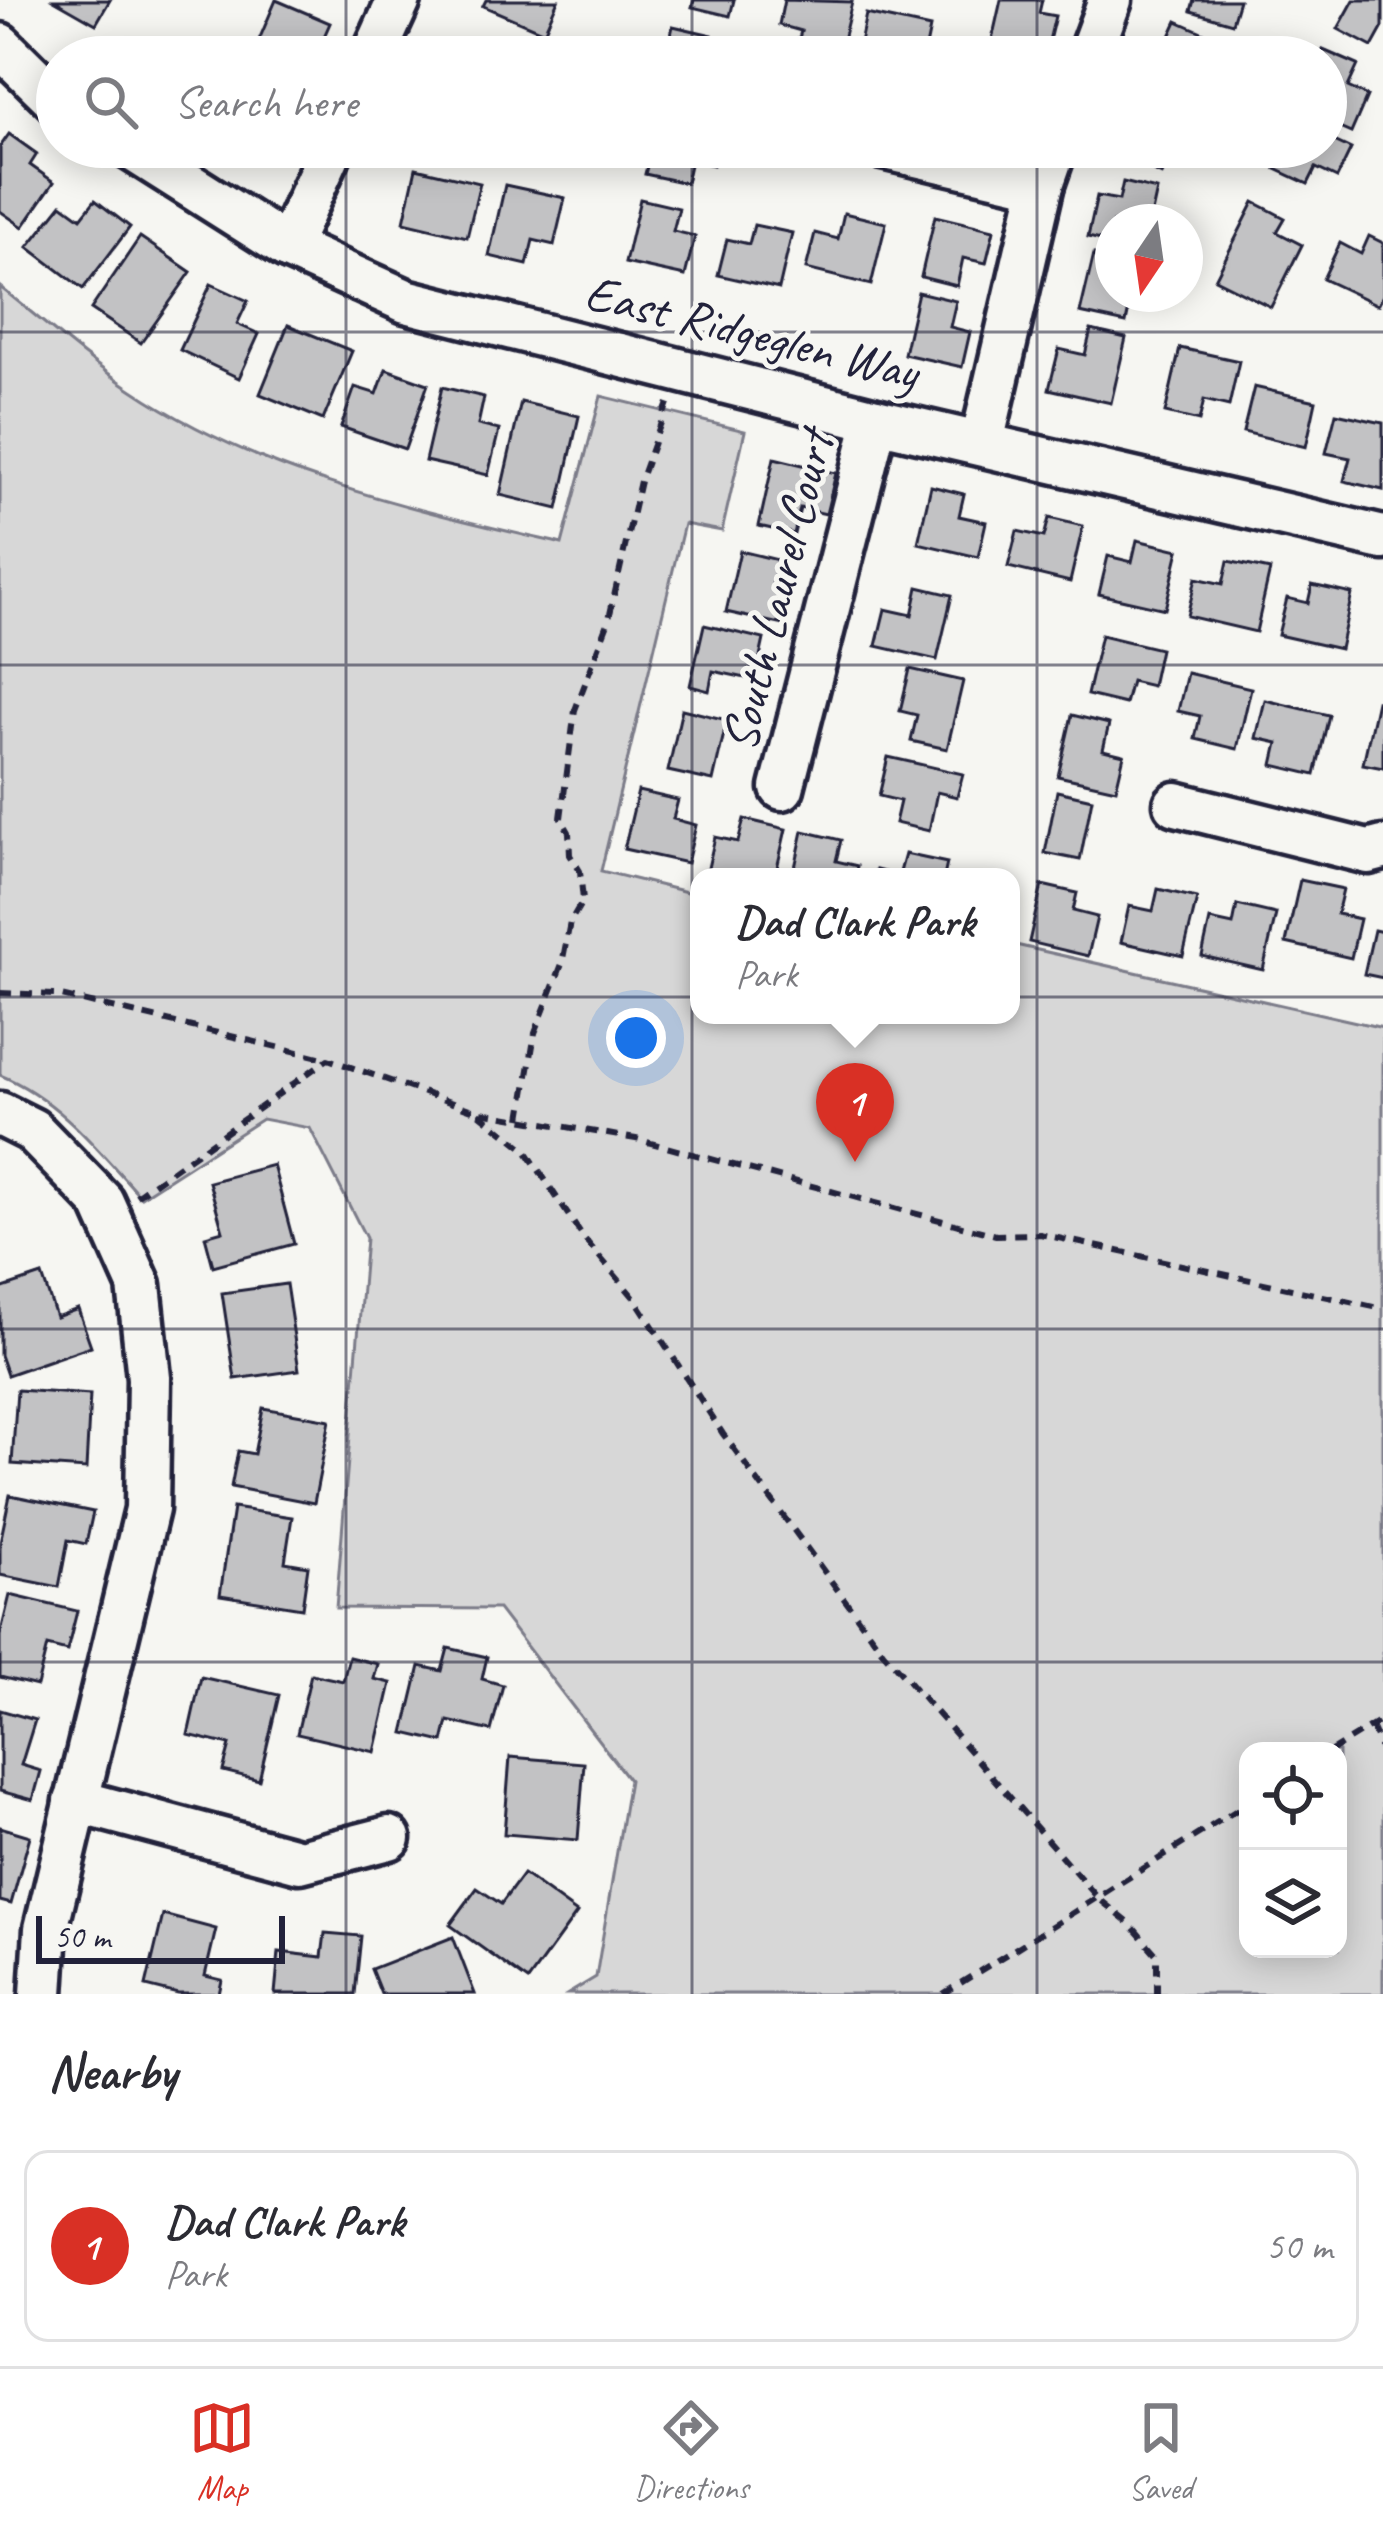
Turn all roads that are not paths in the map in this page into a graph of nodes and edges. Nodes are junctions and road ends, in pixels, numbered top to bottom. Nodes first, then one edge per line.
1 (398, 0) edge
2 (1110, 0) edge
3 (382, 36) edge
4 (1097, 36) edge
5 (0, 45) edge
6 (36, 80) edge
7 (162, 168) edge
8 (322, 168) edge
9 (1047, 168) edge
10 (286, 247) junction
11 (876, 420) junction
12 (982, 442) junction
13 (1383, 538) edge
14 (782, 788) dead end
15 (1176, 804) dead end
16 (1383, 848) edge
17 (0, 1114) edge
18 (76, 1801) junction
19 (389, 1838) dead end
20 (42, 1994) edge

1 - 3 street
2 - 4 street
5 - 6 street
7 - 10 street, East Ridgeglen Way
8 - 10 street
9 - 12 street
10 - 11 street, East Ridgeglen Way
11 - 12 street, East Ridgeglen Way
11 - 14 street, South Laurel Court
12 - 13 street, East Ridgeglen Way
15 - 16 street
17 - 18 street
18 - 19 street
18 - 20 street

